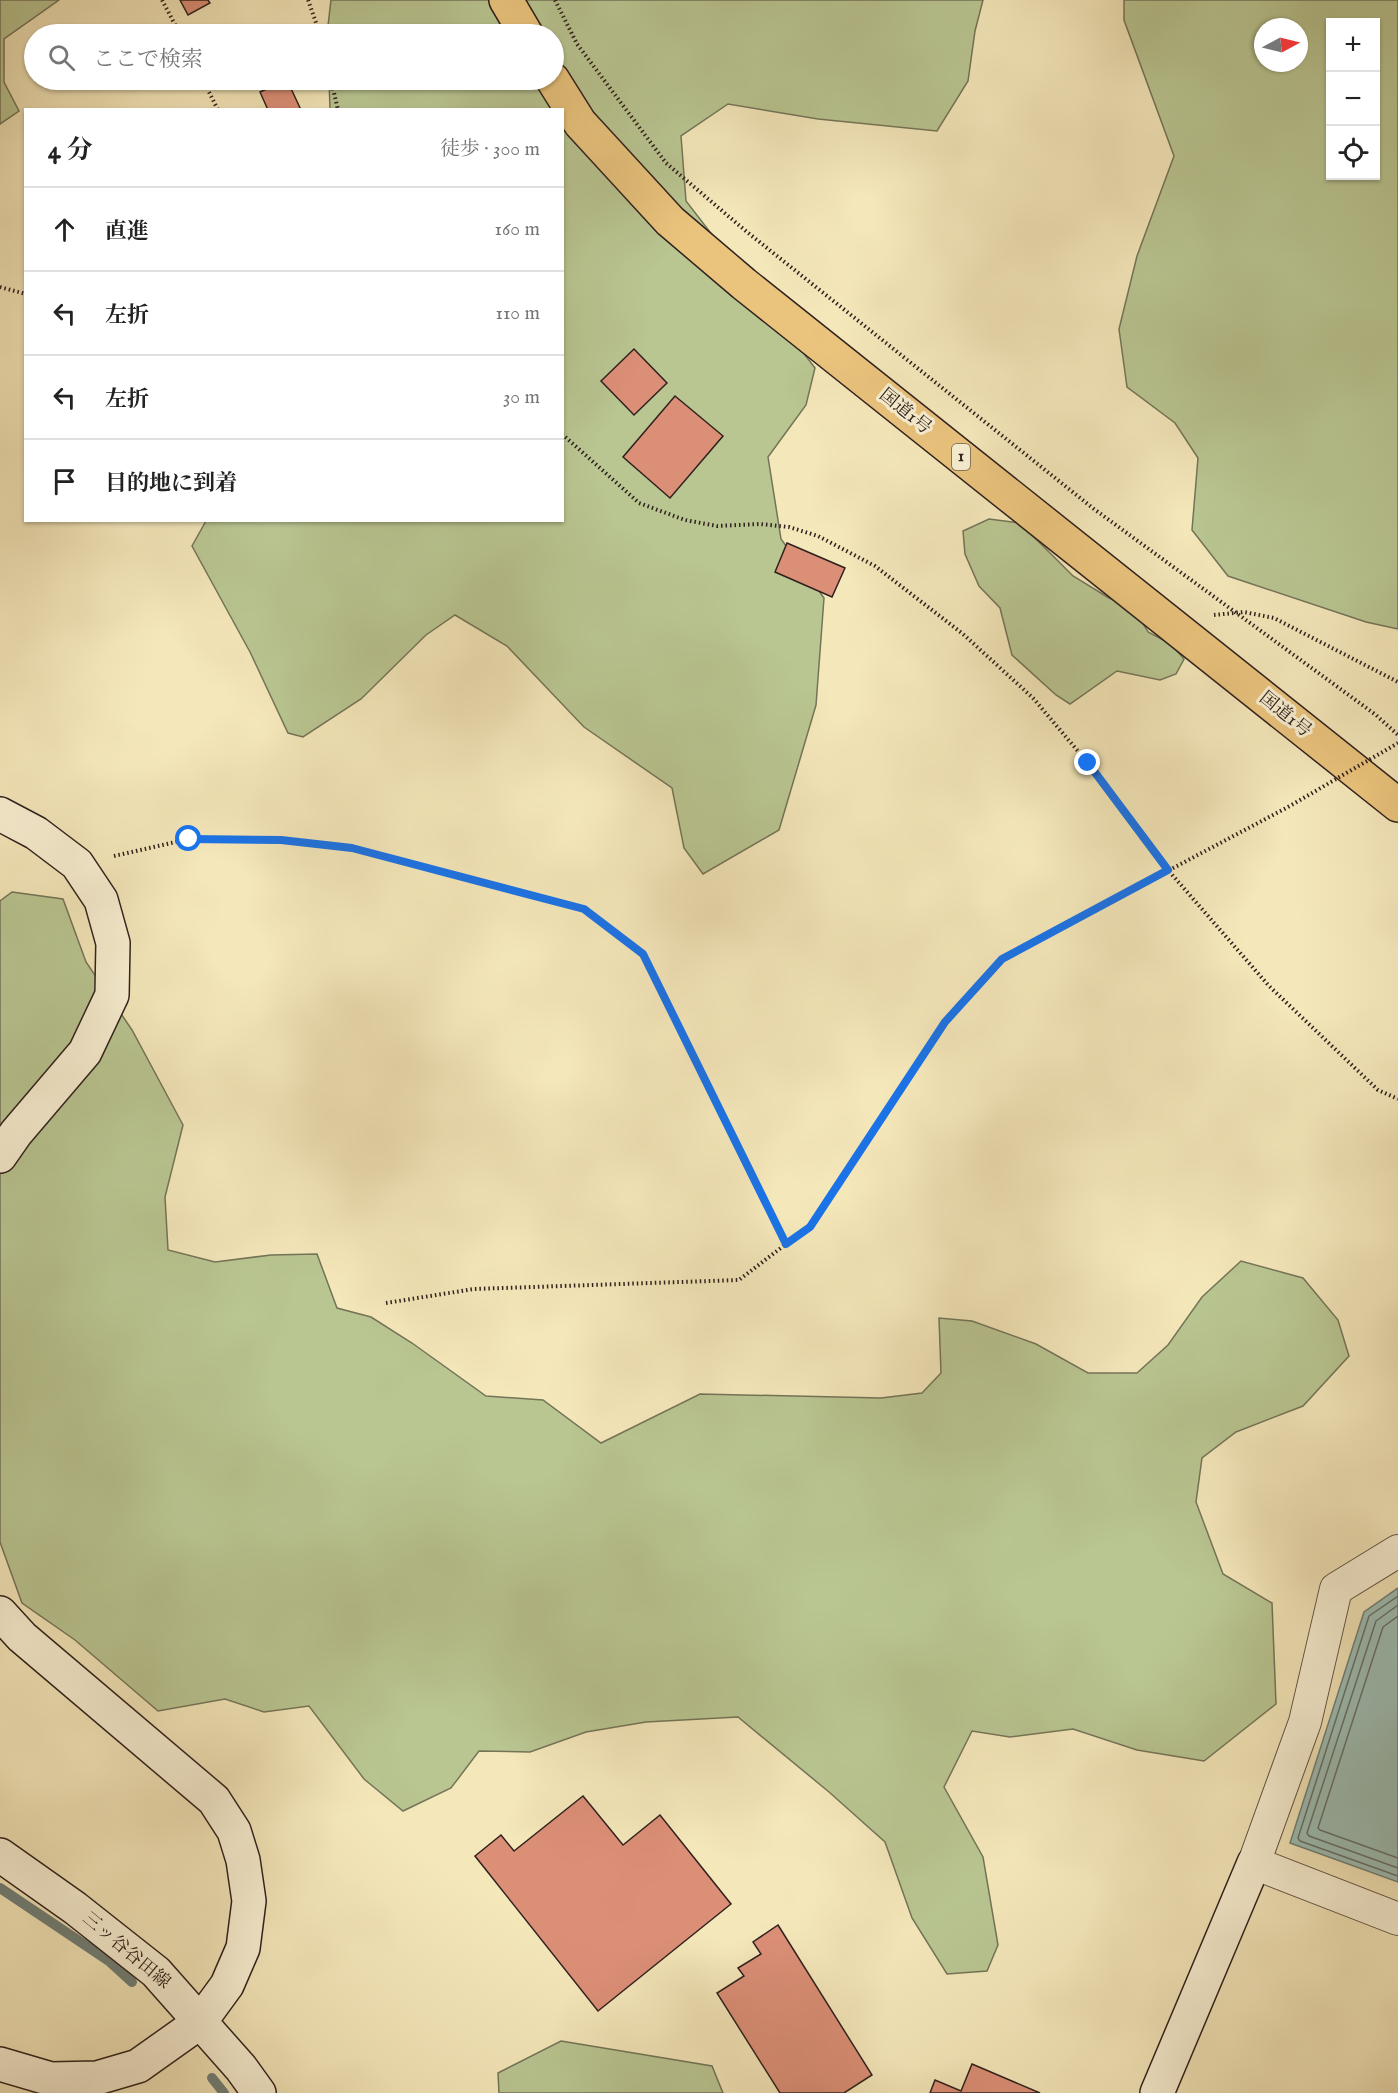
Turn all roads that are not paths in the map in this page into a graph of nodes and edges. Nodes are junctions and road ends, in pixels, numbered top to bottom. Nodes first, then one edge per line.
1 (507, 0) edge
2 (520, 24) edge
3 (560, 90) edge
4 (1398, 805) edge
5 (0, 814) edge
6 (0, 1156) edge
7 (1398, 1551) edge
8 (0, 1613) edge
9 (0, 1855) edge
10 (1254, 1863) junction
11 (1398, 1919) edge
12 (201, 2022) junction
13 (0, 2064) edge
14 (259, 2093) edge
15 (1157, 2093) edge

1 - 2 highway
3 - 4 highway, 国道1号 / 1
5 - 6 street
7 - 10 street
8 - 12 street
9 - 12 street, 三ッ谷谷田線
10 - 11 street
10 - 15 street
12 - 13 street
12 - 14 street, 三ッ谷谷田線

